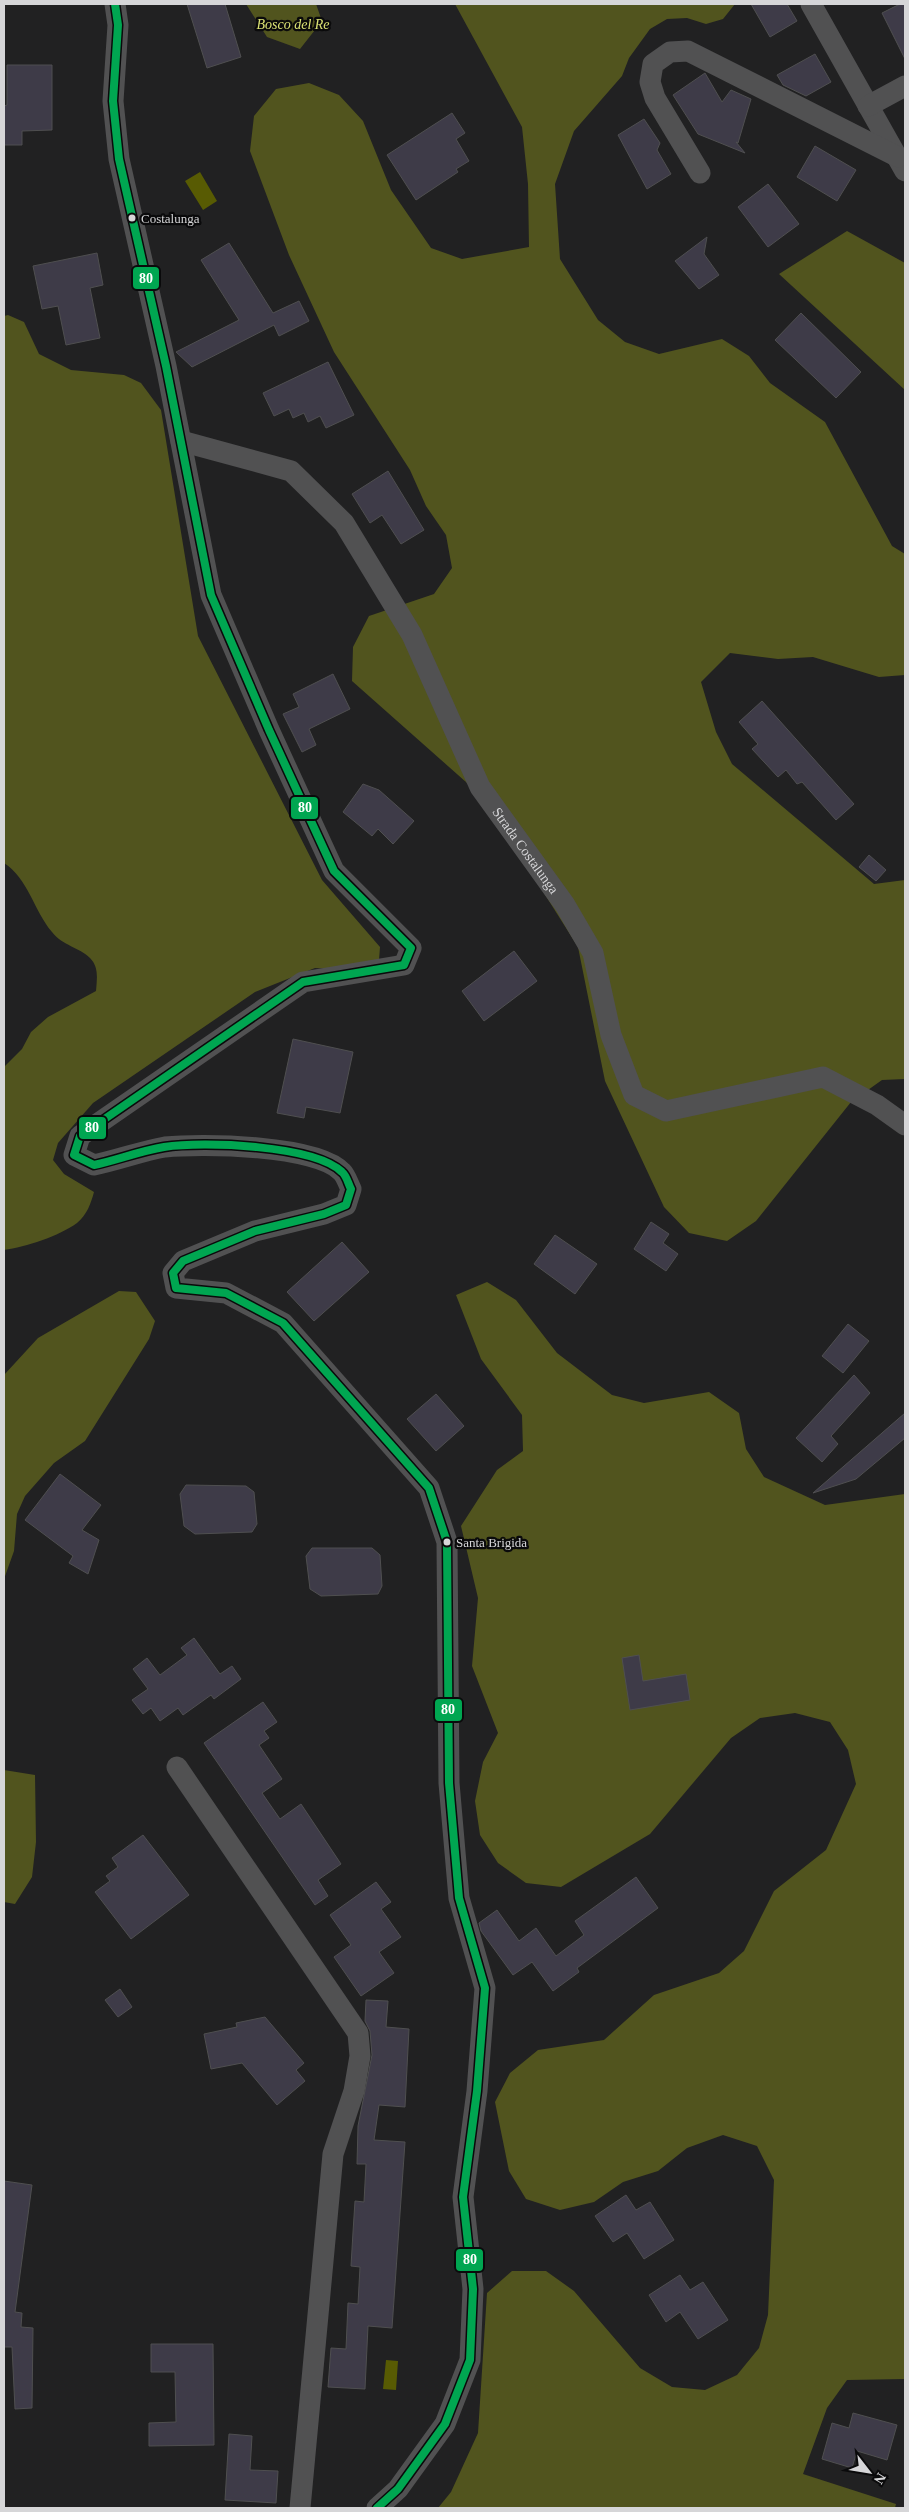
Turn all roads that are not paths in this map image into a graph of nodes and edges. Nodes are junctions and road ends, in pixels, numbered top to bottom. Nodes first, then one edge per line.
1 (115, 4) edge
2 (811, 4) edge
3 (905, 86) edge
4 (868, 106) junction
5 (901, 164) edge
6 (700, 173) dead end
7 (181, 441) junction
8 (905, 1125) edge
9 (178, 1767) dead end
10 (300, 2508) edge
11 (378, 2508) edge

1 - 7 street
2 - 4 street
3 - 4 street
4 - 5 street
5 - 6 street
7 - 8 street, Strada Costalunga
7 - 11 street
9 - 10 street

